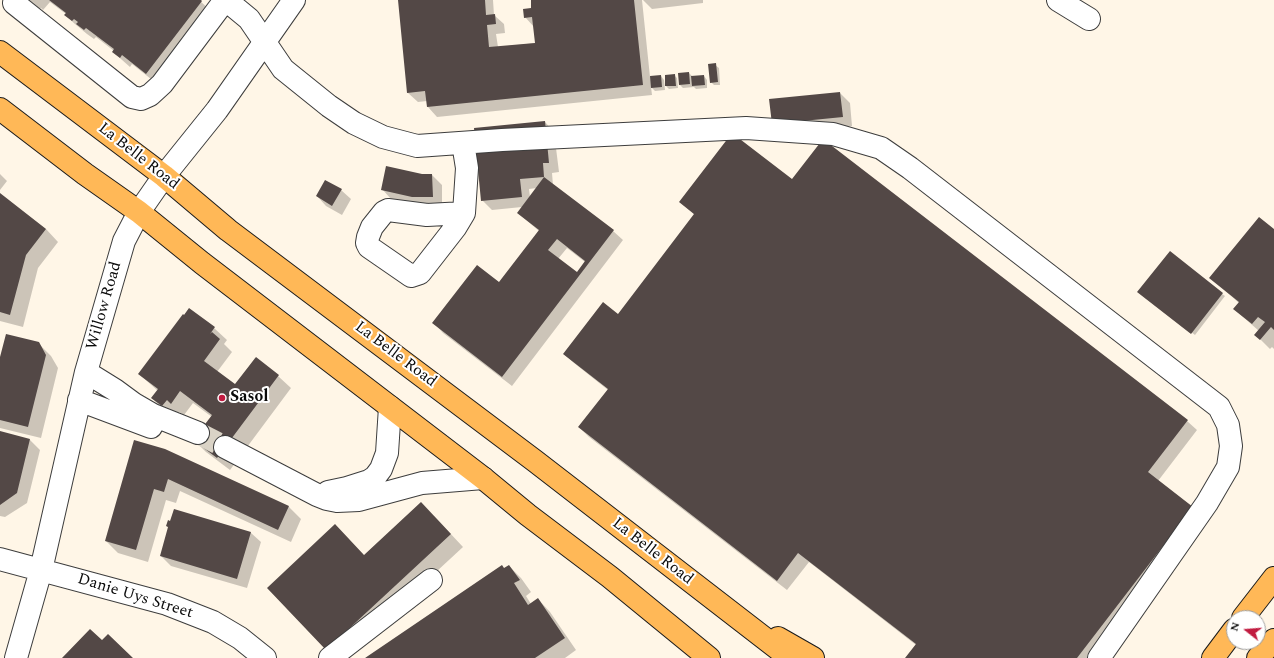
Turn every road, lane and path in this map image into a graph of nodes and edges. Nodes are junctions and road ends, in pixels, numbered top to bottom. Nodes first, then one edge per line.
1 (225, 0) edge
2 (294, 0) edge
3 (1058, 0) edge
4 (14, 3) dead end
5 (1089, 19) dead end
6 (265, 41) junction
7 (0, 52) edge
8 (0, 109) edge
9 (463, 143) junction
10 (164, 176) junction
11 (139, 212) junction
12 (464, 212) dead end
13 (86, 372) junction
14 (79, 400) junction
15 (390, 407) junction
16 (225, 447) tunnel mouth
17 (483, 478) junction
18 (317, 495) junction
19 (0, 559) edge
20 (41, 570) junction
21 (1274, 578) edge
22 (431, 580) dead end
23 (1250, 610) edge
24 (731, 612) junction
25 (1274, 640) edge
26 (1224, 643) edge
27 (16, 658) edge
28 (265, 658) edge
29 (330, 658) edge
30 (709, 658) edge
31 (790, 658) edge
32 (813, 658) edge
33 (1099, 658) edge
34 (1205, 658) edge
35 (1258, 658) edge

1 - 4 street
1 - 6 street
2 - 6 street, Willow Road
3 - 5 street
6 - 9 street
6 - 10 street, Willow Road
7 - 10 main road, La Belle Road
8 - 11 main road
9 - 12 street
9 - 33 street
10 - 11 street, Willow Road
10 - 24 main road, La Belle Road
11 - 13 street, Willow Road
11 - 15 main road
13 - 14 street, Willow Road
13 - 14 street
14 - 20 street, Willow Road
15 - 17 main road
15 - 18 street
16 - 18 street
17 - 18 street
17 - 30 main road
19 - 20 street, Danie Uys Street
20 - 27 street, Willow Road
20 - 28 street, Danie Uys Street
21 - 23 main road
22 - 29 street
24 - 31 main road, La Belle Road
24 - 32 main road
25 - 35 main road
26 - 34 main road

